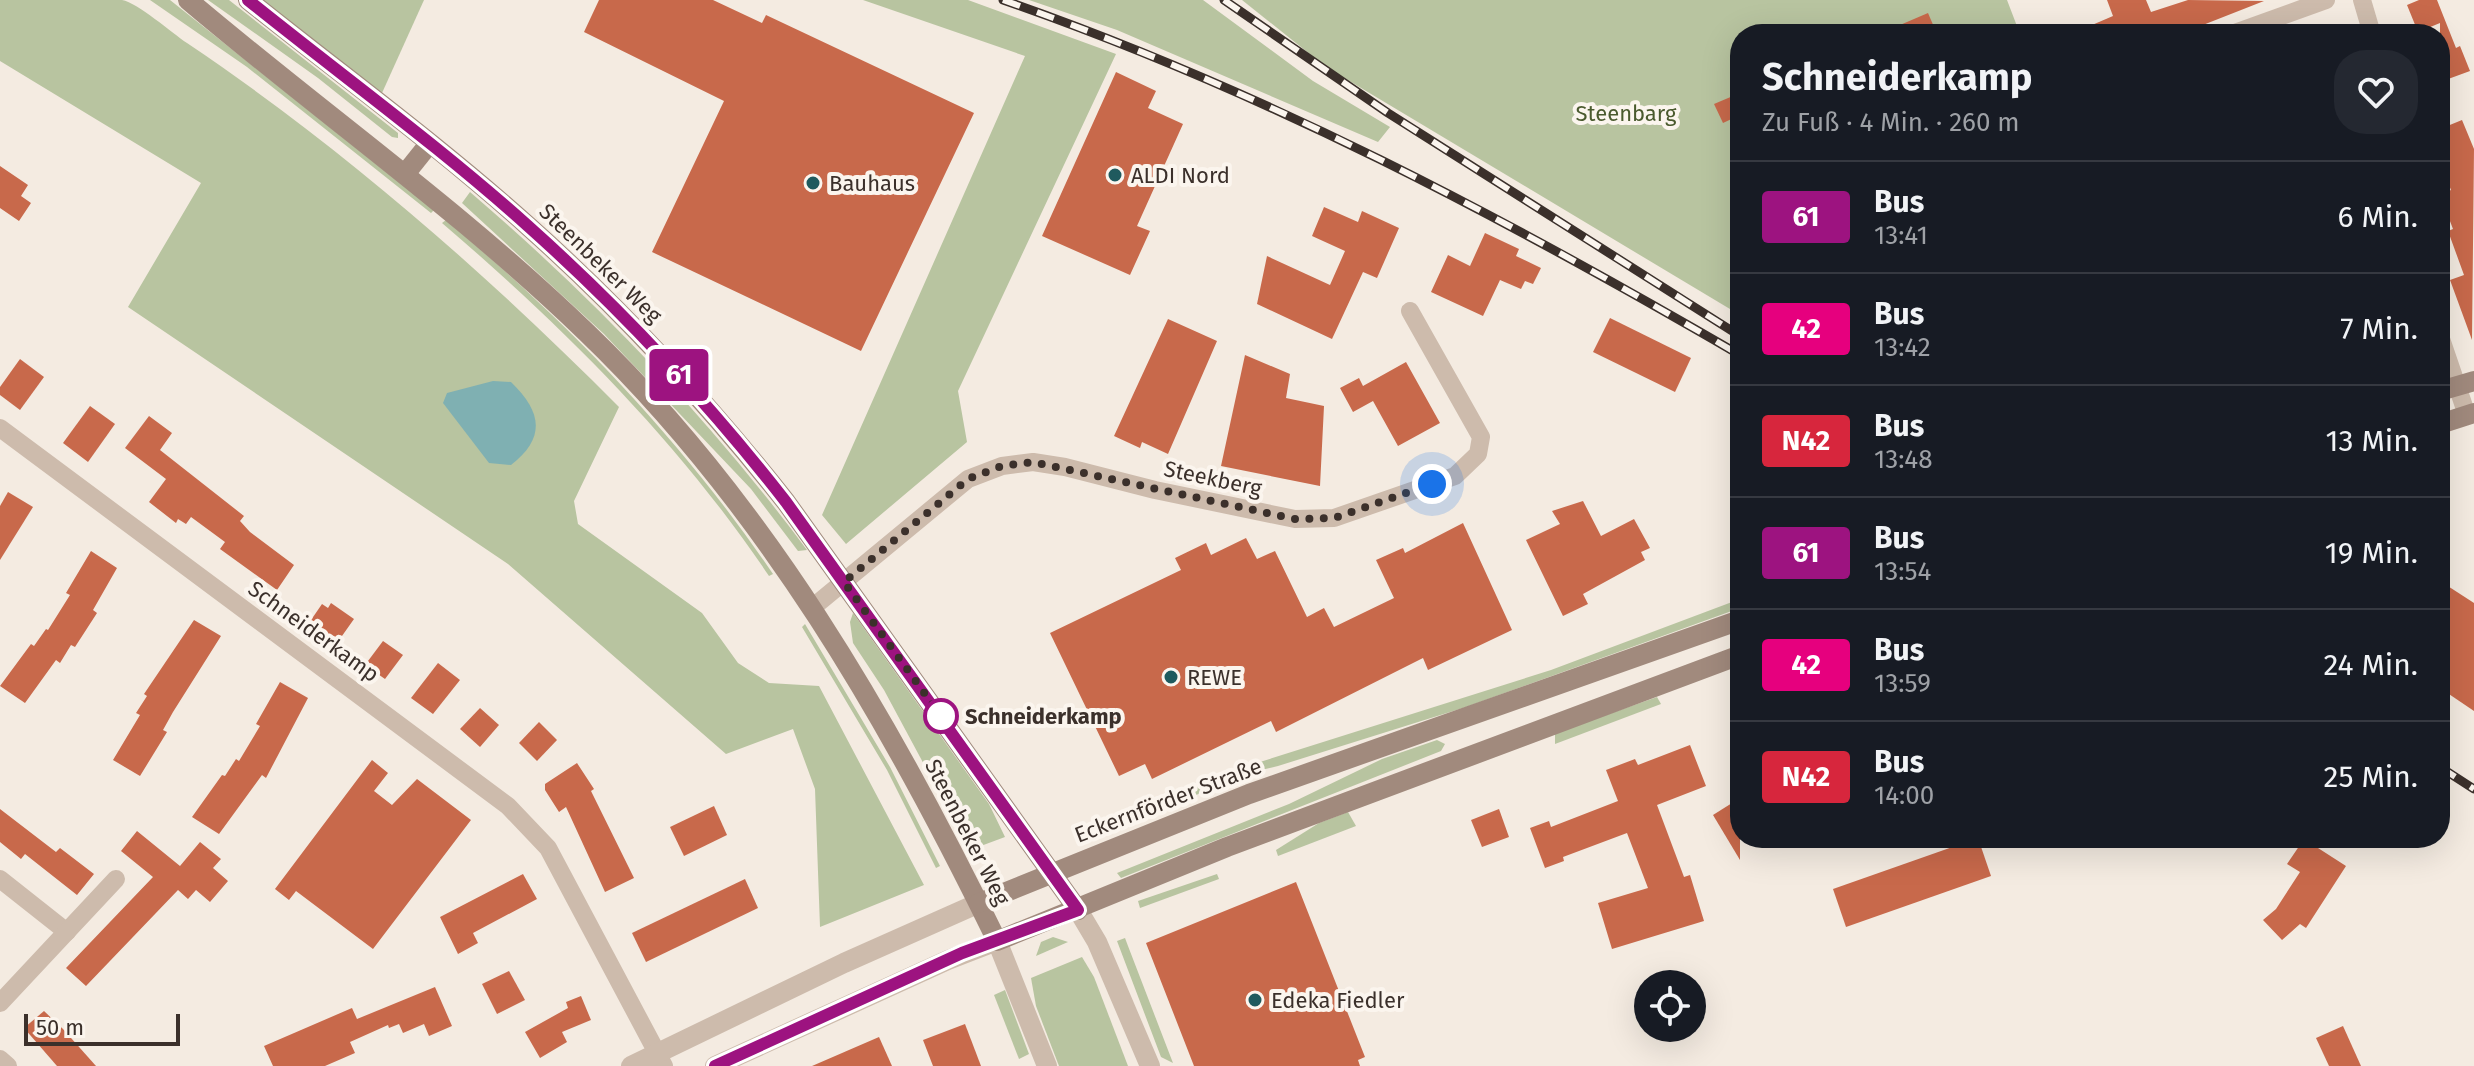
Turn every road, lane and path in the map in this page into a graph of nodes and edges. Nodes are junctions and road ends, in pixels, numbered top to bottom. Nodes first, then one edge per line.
1 (188, 0) edge
2 (248, 0) edge
3 (2326, 0) edge
4 (2362, 0) edge
5 (2260, 24) edge
6 (2369, 24) edge
7 (429, 144) junction
8 (405, 174) junction
9 (1410, 311) dead end
10 (2450, 365) edge
11 (2457, 386) edge
12 (2471, 414) edge
13 (2450, 421) edge
14 (0, 428) edge
15 (844, 582) junction
16 (812, 608) junction
17 (1730, 624) edge
18 (1730, 659) edge
19 (1051, 872) junction
20 (0, 879) edge
21 (116, 879) dead end
22 (979, 903) junction
23 (1078, 910) junction
24 (67, 932) junction
25 (997, 941) junction
26 (0, 1003) edge
27 (0, 1059) edge
28 (661, 1059) edge
29 (8, 1066) edge
30 (631, 1066) edge
31 (715, 1066) edge
32 (1047, 1066) edge
33 (1150, 1066) edge

1 - 8 main road, Steenbeker Weg
2 - 7 main road, Steenbeker Weg
3 - 5 street
4 - 6 street
7 - 8 main road
7 - 15 main road, Steenbeker Weg
8 - 16 main road, Steenbeker Weg
9 - 15 street, Steekberg
10 - 11 street
11 - 12 street
12 - 13 main road
14 - 28 street, Schneiderkamp
15 - 16 street, Steekberg
15 - 19 main road, Steenbeker Weg
16 - 22 main road, Steenbeker Weg
17 - 19 main road, Eckernförder Straße
18 - 23 main road
19 - 22 main road, Eckernförder Straße
19 - 23 main road, Steenbeker Weg
20 - 24 street
21 - 24 street
22 - 25 main road, Steenbeker Weg
22 - 28 street, Eckernförder Straße
23 - 25 main road
23 - 33 street, Steenbeker Weg
24 - 26 street
25 - 31 street
25 - 32 street, Steenbeker Weg
27 - 29 street
28 - 30 street, Eckernförder Straße

